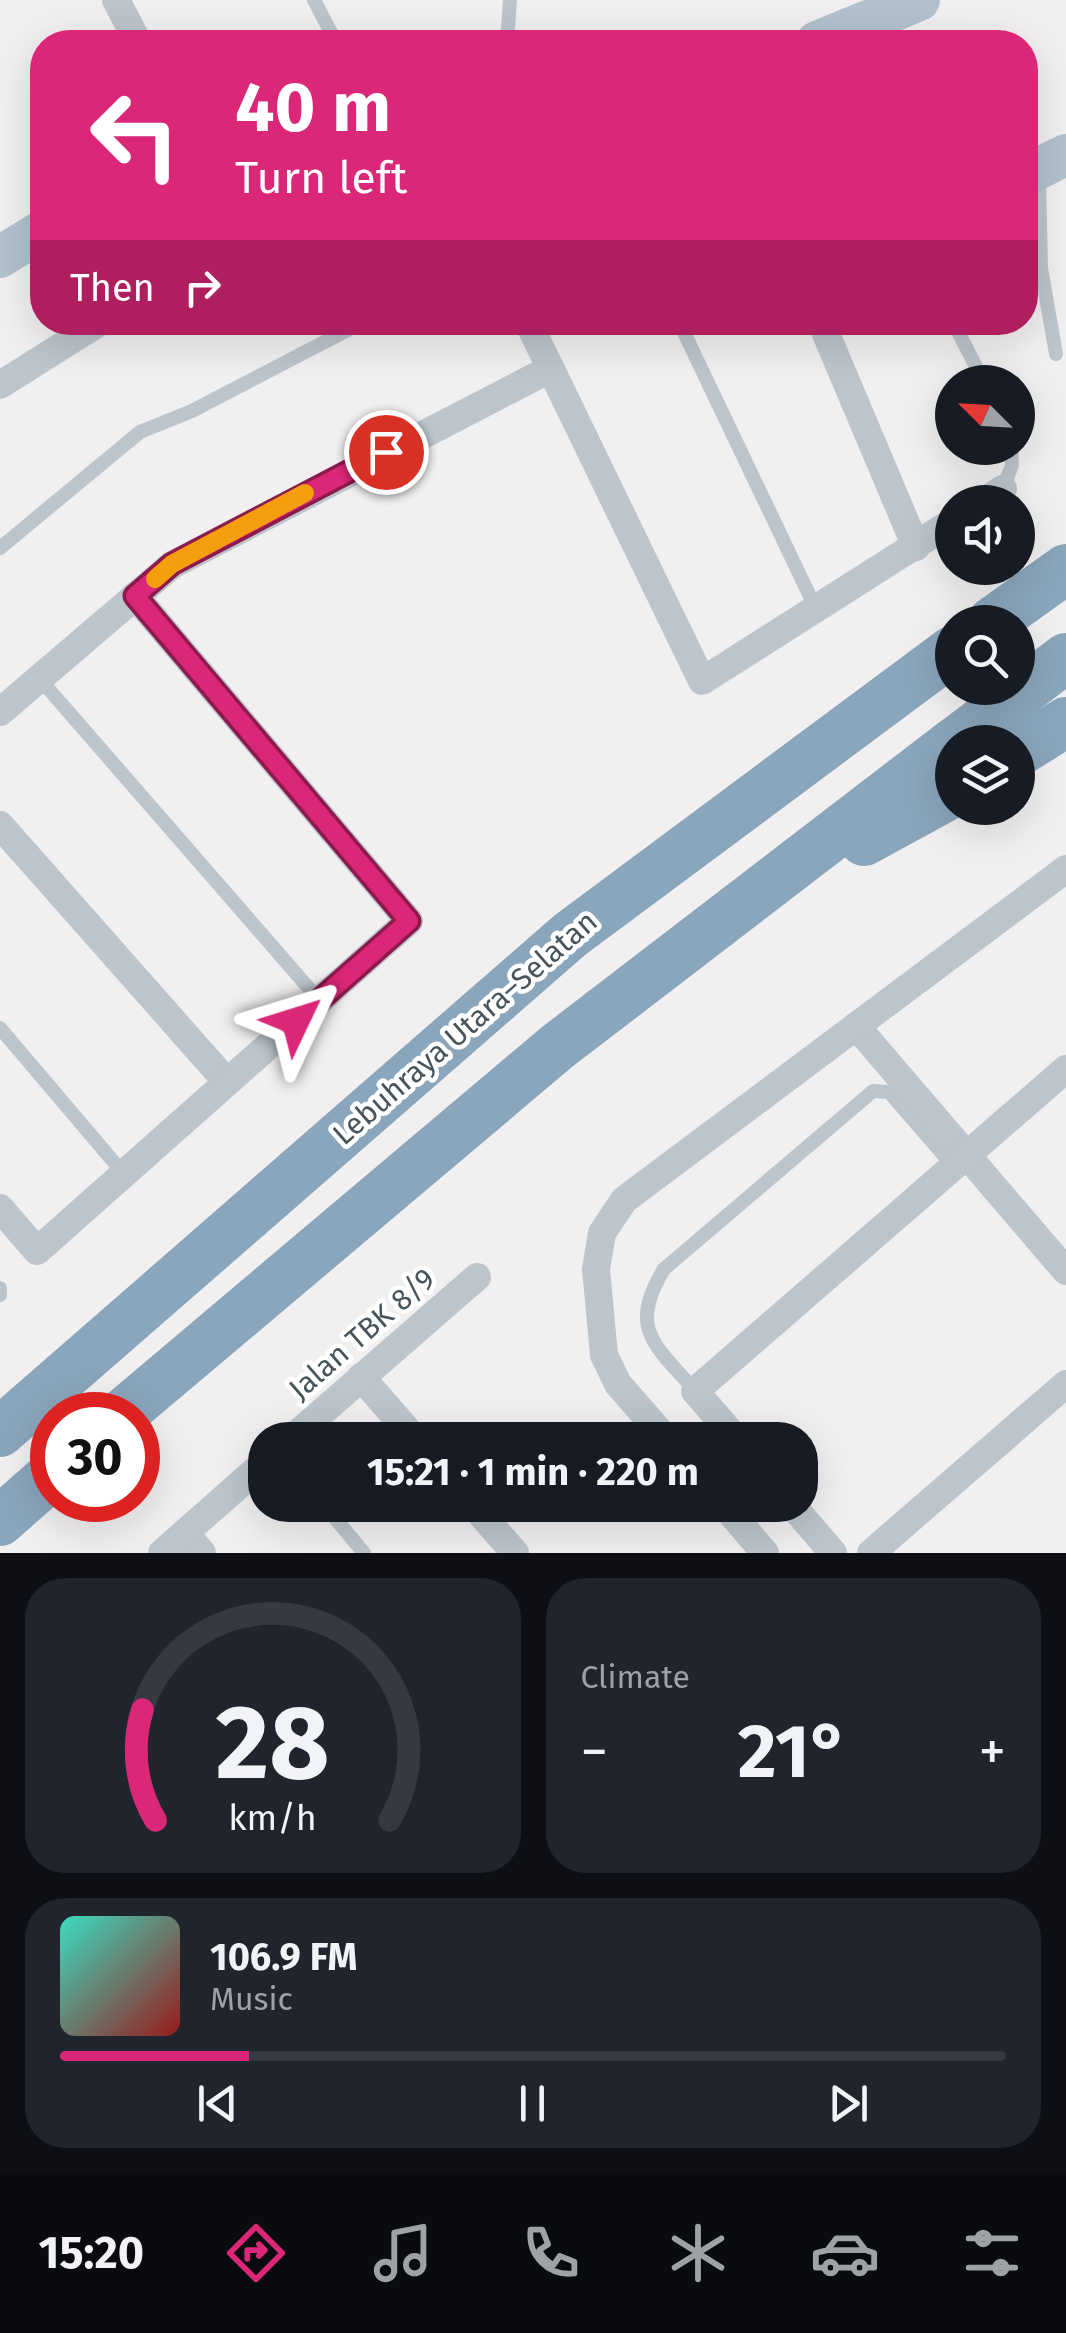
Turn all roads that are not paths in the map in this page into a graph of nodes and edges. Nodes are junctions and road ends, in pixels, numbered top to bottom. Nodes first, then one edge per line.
1 (116, 0) edge
2 (314, 0) edge
3 (510, 0) edge
4 (919, 0) edge
5 (132, 30) edge
6 (330, 30) edge
7 (508, 30) edge
8 (853, 30) edge
9 (1043, 166) edge
10 (30, 237) edge
11 (0, 256) edge
12 (79, 335) edge
13 (338, 335) edge
14 (534, 335) edge
15 (685, 335) edge
16 (826, 335) edge
17 (960, 335) edge
18 (1056, 354) dead end
19 (975, 365) edge
20 (550, 369) junction
21 (0, 385) edge
22 (935, 534) edge
23 (916, 547) junction
24 (0, 548) edge
25 (1066, 569) edge
26 (135, 596) junction
27 (1016, 605) edge
28 (817, 612) junction
29 (1066, 658) edge
30 (935, 664) edge
31 (38, 678) junction
32 (0, 712) edge
33 (1066, 722) edge
34 (978, 725) edge
35 (1035, 741) edge
36 (935, 757) edge
37 (935, 802) edge
38 (0, 825) edge
39 (1066, 869) edge
40 (735, 908) junction
41 (320, 1000) junction
42 (856, 1026) junction
43 (0, 1028) edge
44 (1066, 1069) edge
45 (227, 1082) junction
46 (960, 1161) junction
47 (124, 1174) junction
48 (0, 1208) edge
49 (1066, 1272) edge
50 (477, 1276) dead end
51 (361, 1377) junction
52 (1066, 1384) edge
53 (696, 1391) junction
54 (148, 1392) edge
55 (310, 1422) edge
56 (400, 1422) edge
57 (651, 1422) edge
58 (722, 1422) edge
59 (0, 1432) edge
60 (248, 1481) edge
61 (30, 1494) edge
62 (0, 1521) edge
63 (338, 1522) edge
64 (488, 1522) edge
65 (739, 1522) edge
66 (807, 1522) edge
67 (193, 1543) edge
68 (162, 1553) edge
69 (364, 1553) edge
70 (515, 1553) edge
71 (766, 1553) edge
72 (833, 1553) edge
73 (871, 1553) edge

1 - 5 street
2 - 6 lane
3 - 7 lane
4 - 8 main road
9 - 18 lane
10 - 11 main road
12 - 21 street
13 - 24 lane
14 - 20 street
15 - 28 lane
16 - 23 street
17 - 19 lane
20 - 26 street
20 - 28 street
22 - 23 street
23 - 28 street
25 - 27 highway
26 - 31 street
26 - 41 street
29 - 34 highway
30 - 59 highway, Lebuhraya Utara–Selatan
31 - 32 street
31 - 41 lane
33 - 35 highway
36 - 40 highway
37 - 40 highway
38 - 45 street
39 - 42 street
40 - 54 highway
41 - 45 street
42 - 46 street
42 - 57 street
43 - 47 lane
44 - 46 street
45 - 47 street
46 - 49 street
46 - 53 street
46 - 53 lane
47 - 48 street
50 - 51 street, Jalan TBK 8/9
51 - 55 street, Jalan TBK 8/9
51 - 56 street
52 - 73 street
53 - 58 street
60 - 67 street
61 - 62 highway
63 - 69 lane
64 - 70 street
65 - 71 street
66 - 72 street
67 - 68 street

